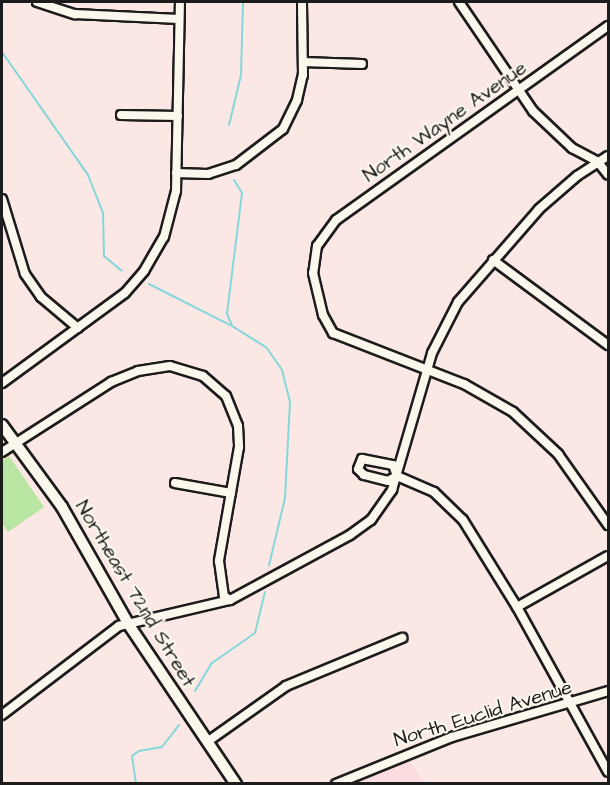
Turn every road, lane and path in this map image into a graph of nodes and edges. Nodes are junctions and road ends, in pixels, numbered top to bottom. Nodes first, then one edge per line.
1 (37, 2) edge
2 (180, 2) edge
3 (302, 2) edge
4 (459, 2) edge
5 (179, 19) junction
6 (609, 26) edge
7 (303, 62) junction
8 (362, 64) dead end
9 (518, 91) junction
10 (121, 115) dead end
11 (178, 116) junction
12 (609, 156) edge
13 (598, 162) junction
14 (177, 173) junction
15 (609, 175) edge
16 (2, 199) edge
17 (493, 260) junction
18 (78, 328) junction
19 (609, 345) edge
20 (426, 370) junction
21 (2, 383) edge
22 (2, 425) edge
23 (16, 441) junction
24 (2, 452) edge
25 (397, 476) junction
26 (175, 483) dead end
27 (231, 493) junction
28 (609, 525) edge
29 (609, 556) edge
30 (230, 600) junction
31 (517, 607) junction
32 (129, 625) junction
33 (402, 638) dead end
34 (609, 691) edge
35 (569, 705) junction
36 (2, 715) edge
37 (207, 742) junction
38 (609, 771) edge
39 (236, 783) edge
40 (336, 783) edge

1 - 5 street
2 - 5 street
3 - 7 street
4 - 9 street
5 - 11 street
6 - 9 street, North Wayne Avenue
7 - 8 street
7 - 14 street
9 - 13 street
9 - 20 street, North Wayne Avenue
10 - 11 street
11 - 14 street
12 - 13 street
13 - 15 street
13 - 17 street
14 - 18 street
16 - 18 street
17 - 19 street
17 - 20 street
18 - 21 street
20 - 25 street
20 - 28 street
22 - 23 main road, Northeast 72nd Street
23 - 24 street
23 - 27 street
23 - 32 main road, Northeast 72nd Street
25 - 25 street
25 - 30 street
25 - 31 street
26 - 27 street
27 - 30 street
29 - 31 street
30 - 32 street
31 - 35 street
32 - 36 street
32 - 37 main road, Northeast 72nd Street
33 - 37 street
34 - 35 street, North Euclid Avenue
35 - 38 street
35 - 40 street, North Euclid Avenue
37 - 39 main road, Northeast 72nd Street

